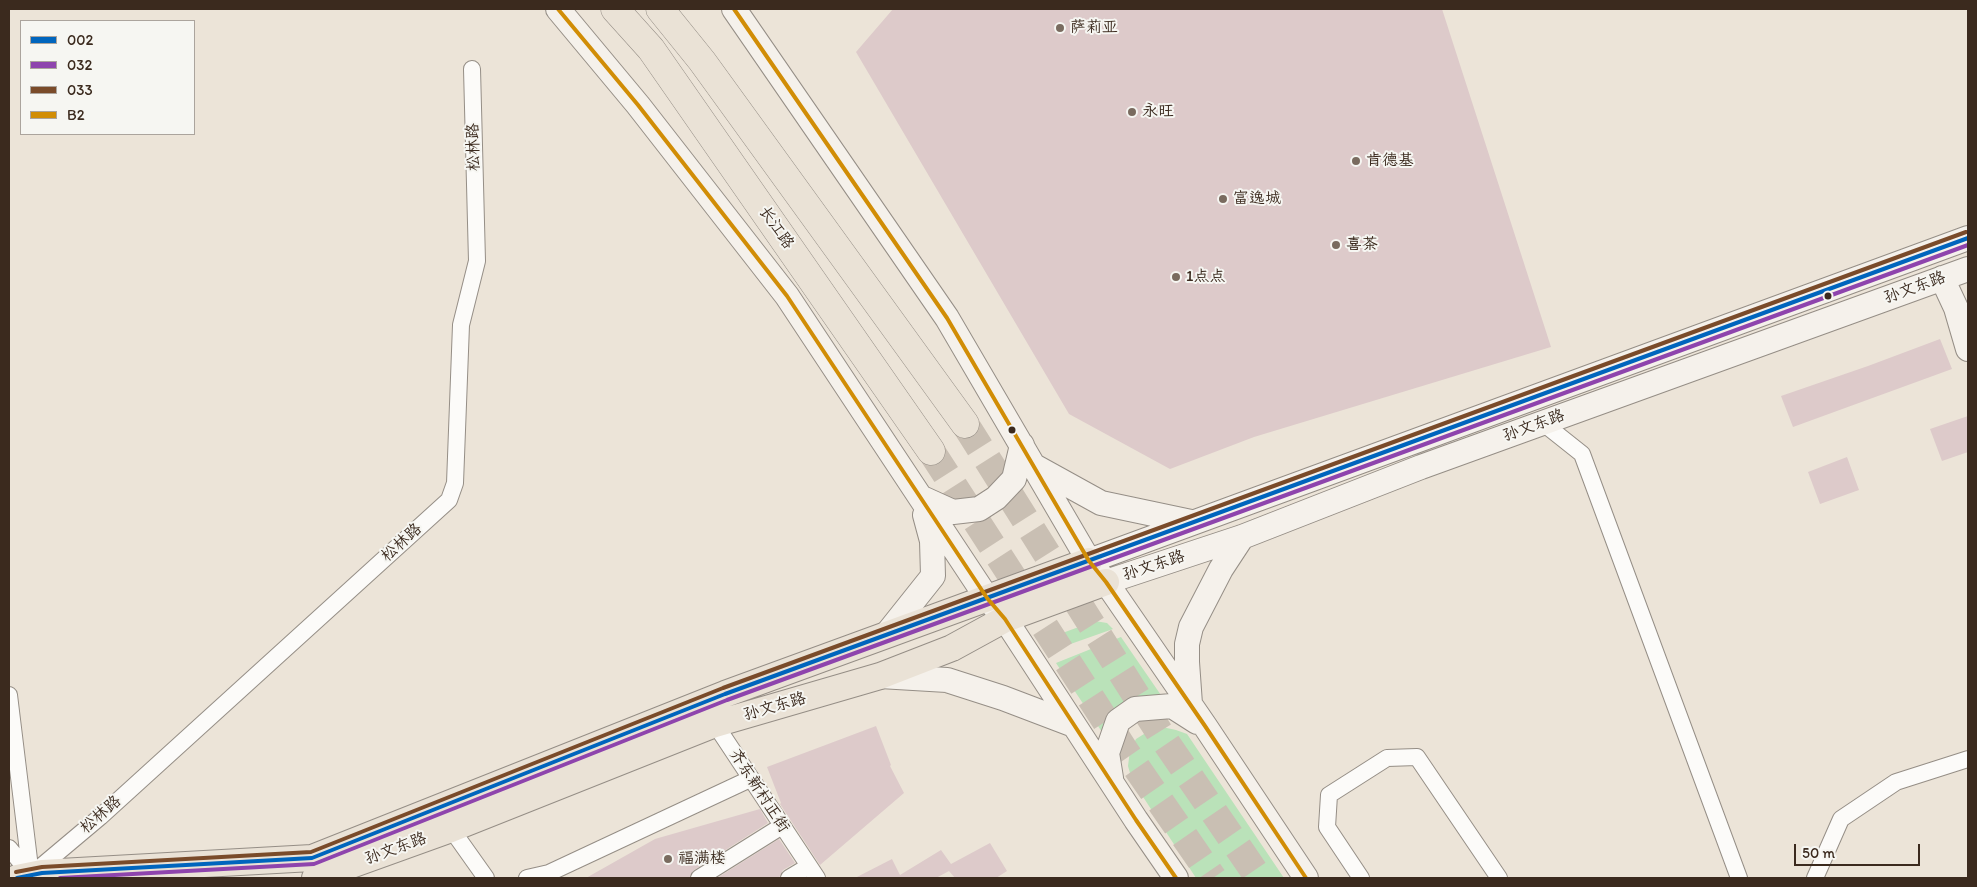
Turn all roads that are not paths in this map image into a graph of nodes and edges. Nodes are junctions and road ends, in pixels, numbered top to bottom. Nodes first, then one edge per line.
1 (558, 9) edge
2 (615, 9) edge
3 (660, 9) edge
4 (736, 10) edge
5 (472, 69) dead end
6 (1968, 238) edge
7 (1968, 269) edge
8 (1942, 278) junction
9 (1968, 349) edge
10 (1542, 423) junction
11 (965, 424) tunnel mouth
12 (1022, 445) junction
13 (931, 451) tunnel mouth
14 (1033, 466) junction
15 (920, 496) junction
16 (1193, 522) junction
17 (1242, 537) junction
18 (1089, 560) junction
19 (1106, 582) junction
20 (987, 598) junction
21 (1005, 619) junction
22 (886, 635) junction
23 (880, 676) junction
24 (9, 695) edge
25 (1190, 706) junction
26 (709, 714) junction
27 (1074, 725) junction
28 (1205, 726) junction
29 (1968, 759) edge
30 (750, 779) junction
31 (1113, 785) junction
32 (444, 819) junction
33 (782, 826) junction
34 (9, 848) edge
35 (813, 872) edge
36 (546, 876) edge
37 (26, 877) edge
38 (315, 878) edge
39 (486, 878) edge
40 (527, 878) edge
41 (699, 878) edge
42 (789, 878) edge
43 (1176, 878) edge
44 (1306, 878) edge
45 (1361, 878) edge
46 (1499, 878) edge
47 (1739, 878) edge
48 (1815, 878) edge

1 - 15 main road, 长江路
2 - 13 highway, 长江路
3 - 11 highway
4 - 12 main road
5 - 37 street, 松林路
6 - 16 main road, 孙文东路
7 - 8 main road, 孙文东路
8 - 9 main road
8 - 10 main road, 孙文东路
10 - 17 main road, 孙文东路
10 - 47 street
12 - 14 main road
12 - 15 main road
14 - 16 main road
14 - 18 main road
15 - 20 main road, 长江路
15 - 22 main road
16 - 18 main road, 孙文东路
17 - 19 main road, 孙文东路
17 - 25 main road
18 - 19 main road
18 - 20 main road, 孙文东路
19 - 21 main road, 孙文东路
19 - 25 main road
20 - 21 main road, 长江路
20 - 22 main road, 孙文东路
21 - 23 main road, 孙文东路
21 - 27 main road, 长江路
22 - 26 main road, 孙文东路
23 - 26 main road, 孙文东路
23 - 27 main road
24 - 37 street
25 - 28 main road
26 - 30 street, 齐东新村正街
26 - 32 main road, 孙文东路
27 - 31 main road, 长江路
28 - 31 main road
28 - 44 main road
29 - 48 street
30 - 33 street, 齐东新村正街
30 - 36 street
31 - 43 main road, 长江路
32 - 37 main road, 孙文东路
32 - 38 main road, 孙文东路
32 - 39 street
33 - 35 street, 齐东新村正街
33 - 41 street
34 - 37 street
35 - 42 street
36 - 40 street
45 - 46 street

